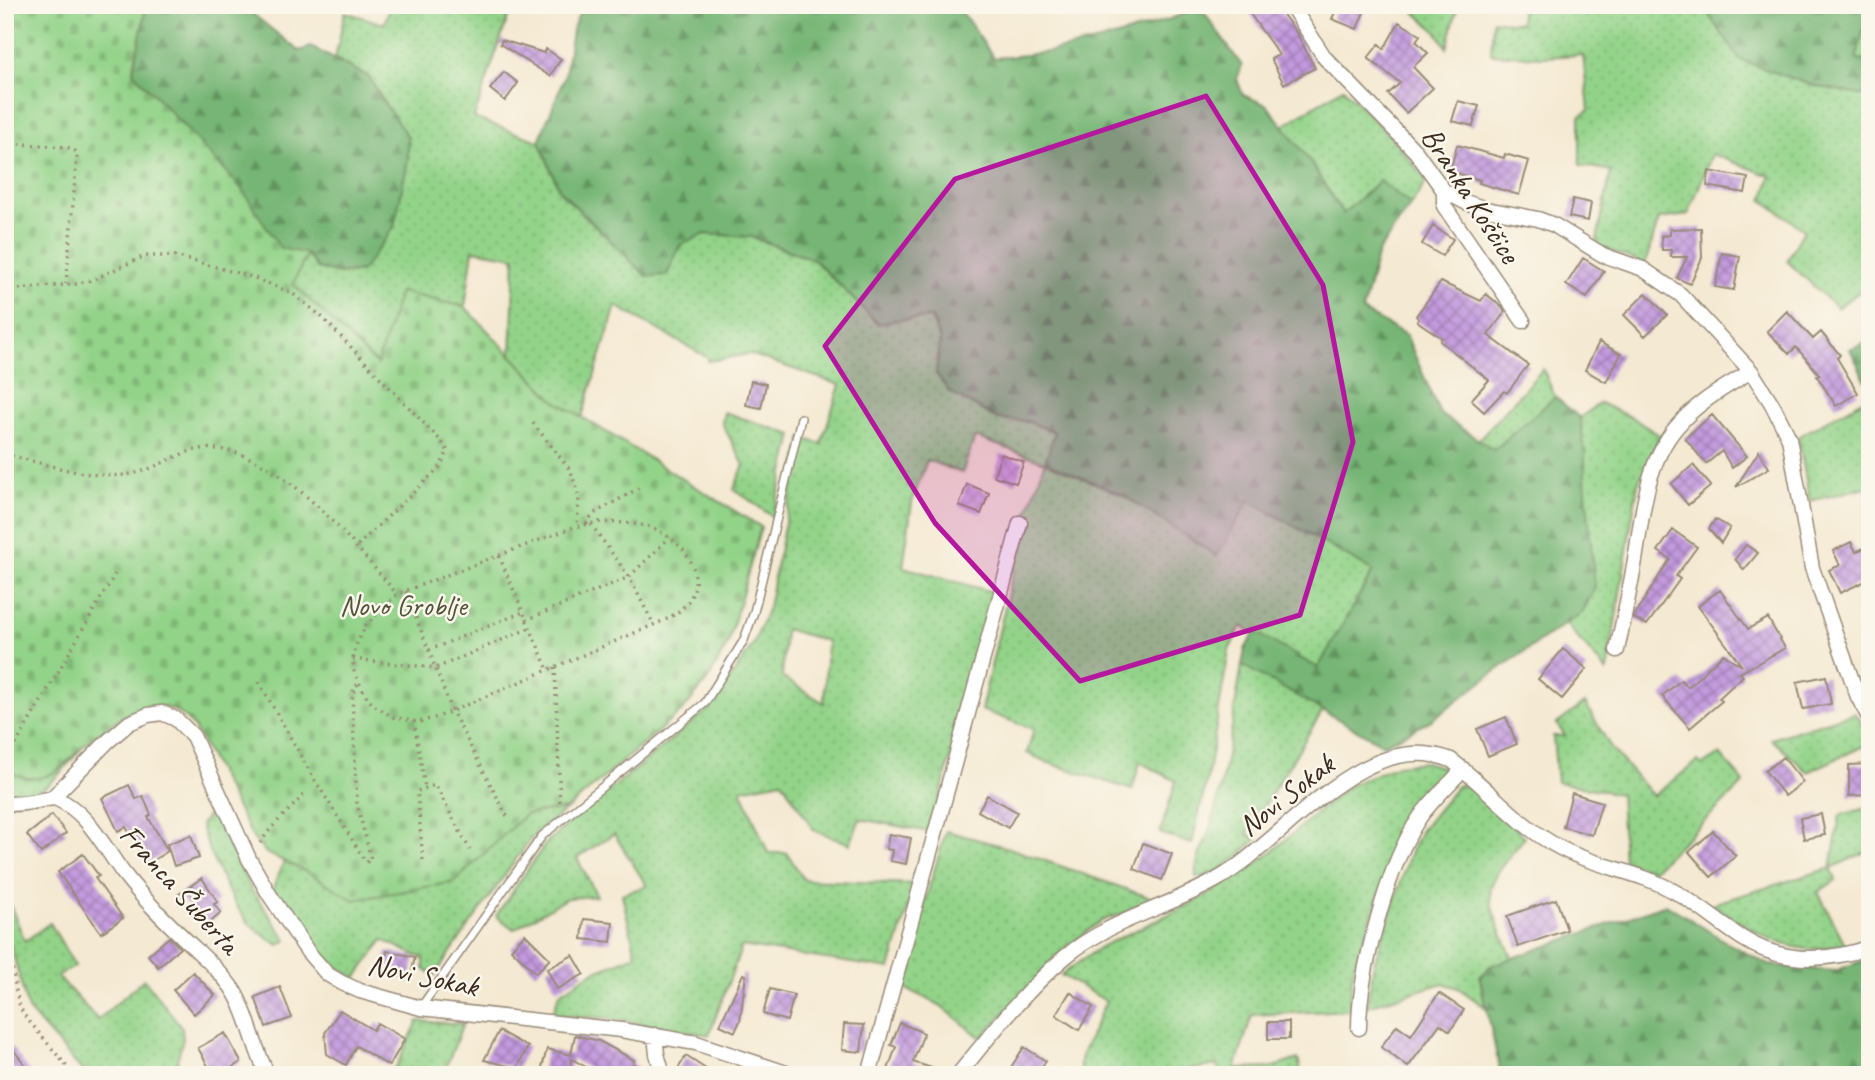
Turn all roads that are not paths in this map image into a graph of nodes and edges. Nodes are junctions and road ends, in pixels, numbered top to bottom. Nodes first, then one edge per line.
1 (1291, 5) edge
2 (1444, 191) junction
3 (1523, 321) dead end
4 (1751, 371) junction
5 (801, 418) dead end
6 (1020, 523) dead end
7 (1618, 650) dead end
8 (1870, 719) edge
9 (1463, 769) junction
10 (53, 797) junction
11 (5, 803) edge
12 (1870, 947) edge
13 (421, 1008) junction
14 (1359, 1028) dead end
15 (655, 1035) junction
16 (268, 1075) edge
17 (663, 1075) edge
18 (792, 1075) edge
19 (869, 1075) edge
20 (958, 1075) edge

1 - 2 street, Branka Koščice
2 - 3 street, Branka Koščice
2 - 4 street
4 - 7 street
4 - 8 street
5 - 13 lane
6 - 19 street
9 - 12 street, Novi Sokak
9 - 14 street
9 - 20 street, Novi Sokak
10 - 11 street
10 - 13 street, Novi Sokak
10 - 16 street, Franca Šuberta
13 - 15 street, Novi Sokak
15 - 17 street
15 - 18 street, Novi Sokak

